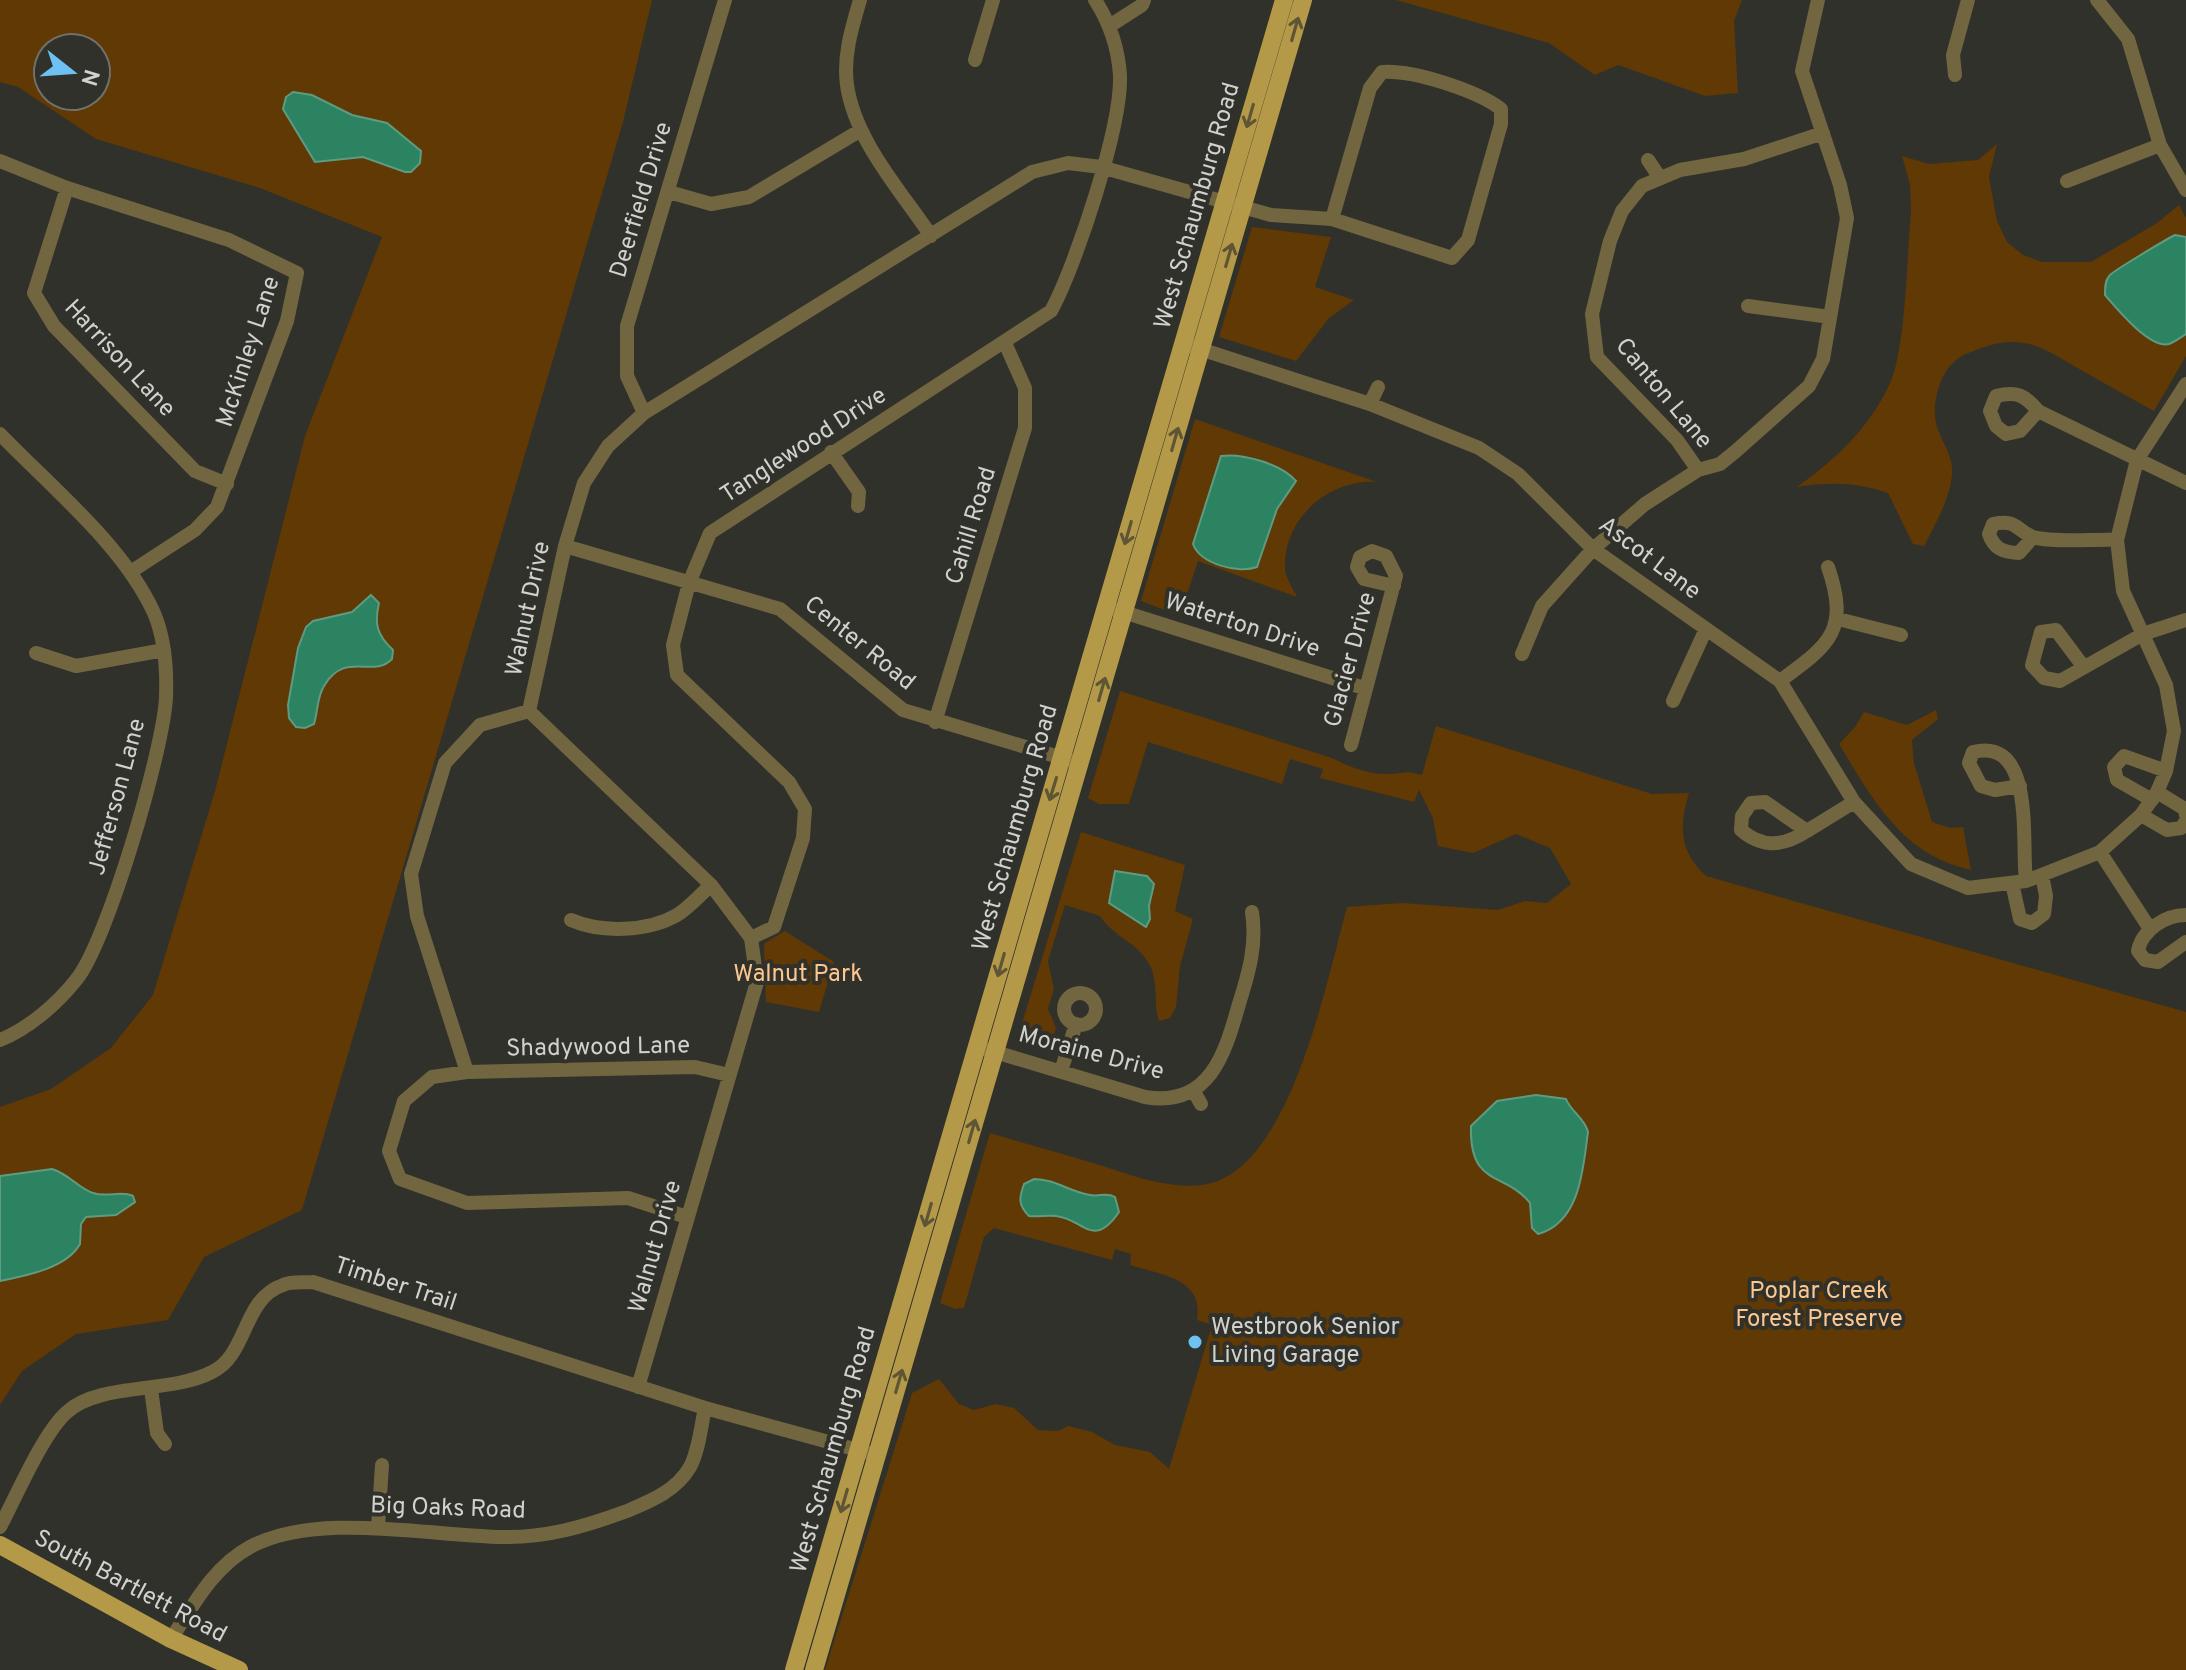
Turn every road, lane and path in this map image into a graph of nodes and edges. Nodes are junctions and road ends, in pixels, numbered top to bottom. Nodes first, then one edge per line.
1 (725, 0) edge
2 (860, 0) edge
3 (993, 0) edge
4 (1095, 0) edge
5 (1144, 0) edge
6 (1284, 0) edge
7 (1303, 0) edge
8 (1818, 0) edge
9 (1968, 0) edge
10 (2097, 0) edge
11 (1111, 25) junction
12 (975, 60) dead end
13 (1955, 75) dead end
14 (861, 130) junction
15 (1823, 133) junction
16 (2160, 145) junction
17 (1648, 160) dead end
18 (0, 161) edge
19 (1101, 167) junction
20 (1660, 178) junction
21 (2067, 181) dead end
22 (67, 188) junction
23 (2186, 190) edge
24 (669, 192) junction
25 (1233, 205) junction
26 (1332, 219) junction
27 (931, 236) junction
28 (1748, 306) dead end
29 (1830, 317) junction
30 (1005, 343) junction
31 (1192, 346) junction
32 (2186, 384) edge
33 (1378, 387) dead end
34 (1370, 404) junction
35 (2038, 411) dead end
36 (644, 413) junction
37 (0, 434) edge
38 (831, 452) junction
39 (2137, 460) junction
40 (1698, 470) junction
41 (2186, 483) edge
42 (227, 484) junction
43 (858, 506) dead end
44 (2033, 537) dead end
45 (2117, 540) junction
46 (565, 546) junction
47 (1593, 549) junction
48 (1828, 567) dead end
49 (132, 571) junction
50 (689, 583) junction
51 (1394, 586) dead end
52 (1115, 609) junction
53 (1838, 619) junction
54 (2186, 620) edge
55 (1706, 629) junction
56 (2143, 634) junction
57 (1901, 635) dead end
58 (164, 650) junction
59 (36, 653) dead end
60 (1522, 654) dead end
61 (2083, 666) dead end
62 (1780, 681) junction
63 (1364, 688) junction
64 (1673, 701) dead end
65 (529, 711) junction
66 (935, 722) junction
67 (2180, 731) edge
68 (1351, 745) dead end
69 (1071, 761) junction
70 (2166, 771) junction
71 (2020, 786) dead end
72 (2155, 796) junction
73 (1854, 802) junction
74 (2141, 815) junction
75 (2186, 815) edge
76 (2186, 821) edge
77 (1807, 831) dead end
78 (2100, 852) junction
79 (2042, 875) junction
80 (2019, 882) junction
81 (711, 885) junction
82 (1252, 912) dead end
83 (2186, 915) edge
84 (571, 920) dead end
85 (2150, 929) junction
86 (751, 938) junction
87 (2186, 942) edge
88 (1076, 1024) dead end
89 (0, 1040) edge
90 (986, 1049) junction
91 (1061, 1071) junction
92 (467, 1072) junction
93 (729, 1075) junction
94 (1193, 1090) junction
95 (1201, 1104) dead end
96 (687, 1217) junction
97 (638, 1387) junction
98 (151, 1389) junction
99 (705, 1408) junction
100 (165, 1444) dead end
101 (868, 1453) junction
102 (382, 1465) dead end
103 (0, 1527) edge
104 (378, 1528) junction
105 (0, 1545) edge
106 (171, 1639) junction
107 (239, 1670) edge
108 (794, 1670) edge
109 (814, 1670) edge

1 - 24 street, Deerfield Drive
2 - 14 street
3 - 12 street
4 - 11 street, Tanglewood Drive
5 - 11 street
6 -> 25 main road, West Schaumburg Road
25 -> 7 main road, West Schaumburg Road
8 - 15 street
9 - 13 street
10 - 16 street
11 - 19 street, Tanglewood Drive
14 - 24 street
14 - 27 street
15 - 20 street, Canton Lane
15 - 29 street
16 - 21 street
16 - 23 street
17 - 20 street
18 - 22 street, McKinley Lane
19 - 25 street, Walnut Drive
19 - 27 street, Walnut Drive
19 - 30 street, Tanglewood Drive
20 - 40 street, Canton Lane
22 - 42 street, Harrison Lane
22 - 42 street, McKinley Lane
24 - 36 street, Deerfield Drive
25 - 26 street, Walnut Drive
25 - 31 main road, West Schaumburg Road
26 - 26 street, Walnut Drive
27 - 36 street, Walnut Drive
28 - 29 street
29 - 40 street
30 - 38 street, Tanglewood Drive
30 - 66 street, Cahill Road
31 - 34 street, Ascot Lane
31 - 52 main road, West Schaumburg Road
32 - 39 street, Ascot Lane
33 - 34 street
34 - 47 street, Ascot Lane
35 - 39 street
36 - 46 street, Walnut Drive
37 - 49 street, Jefferson Lane
38 - 43 street
38 - 50 street, Tanglewood Drive
39 - 41 street
39 - 45 street, Ascot Lane
40 - 47 street
42 - 49 street, McKinley Lane
44 - 45 street
45 - 56 street, Ascot Lane
46 - 50 street, Center Road
46 - 65 street, Walnut Drive
47 - 55 street, Ascot Lane
47 - 60 street
48 - 53 street
49 - 58 street, Jefferson Lane
50 - 66 street, Center Road
50 - 86 street, Tanglewood Drive
51 - 63 street, Glacier Drive
52 - 63 street, Waterton Drive
52 - 69 main road, West Schaumburg Road
53 - 57 street
53 - 62 street
54 - 56 street
55 - 62 street, Ascot Lane
55 - 64 street
56 - 61 street
56 - 67 street, Ascot Lane
58 - 59 street
58 - 89 street, Jefferson Lane
62 - 73 street, Ascot Lane
63 - 68 street, Glacier Drive
65 - 81 street, Walnut Drive
65 - 92 street
66 - 69 street, Center Road
67 - 70 street, Ascot Lane
69 - 90 main road, West Schaumburg Road
70 - 72 street, Ascot Lane
70 - 72 street
71 - 80 street
72 - 74 street, Ascot Lane
72 - 75 street
73 - 77 street
73 - 80 street, Ascot Lane
74 - 76 street
74 - 78 street, Ascot Lane
78 - 79 street, Ascot Lane
78 - 85 street
79 - 80 street, Ascot Lane
79 - 80 street
81 - 84 street
81 - 86 street, Walnut Drive
82 - 94 street, Moraine Drive
83 - 85 street
85 - 87 street
86 - 93 street, Walnut Drive
88 - 91 street
90 - 91 street, Moraine Drive
90 - 101 main road, West Schaumburg Road
91 - 94 street, Moraine Drive
92 - 93 street, Shadywood Lane
92 - 96 street, Shadywood Lane
93 - 96 street, Walnut Drive
94 - 95 street, Moraine Drive
96 - 97 street, Walnut Drive
97 - 98 street, Timber Trail
97 - 99 street, Timber Trail
98 - 100 street
98 - 103 street, Timber Trail
99 - 101 street, Timber Trail
99 - 104 street, Big Oaks Road
101 -> 108 main road, West Schaumburg Road
101 - 109 main road, West Schaumburg Road
102 - 104 street
104 - 106 street, Big Oaks Road
105 - 106 main road, South Bartlett Road
106 - 107 main road, South Bartlett Road

